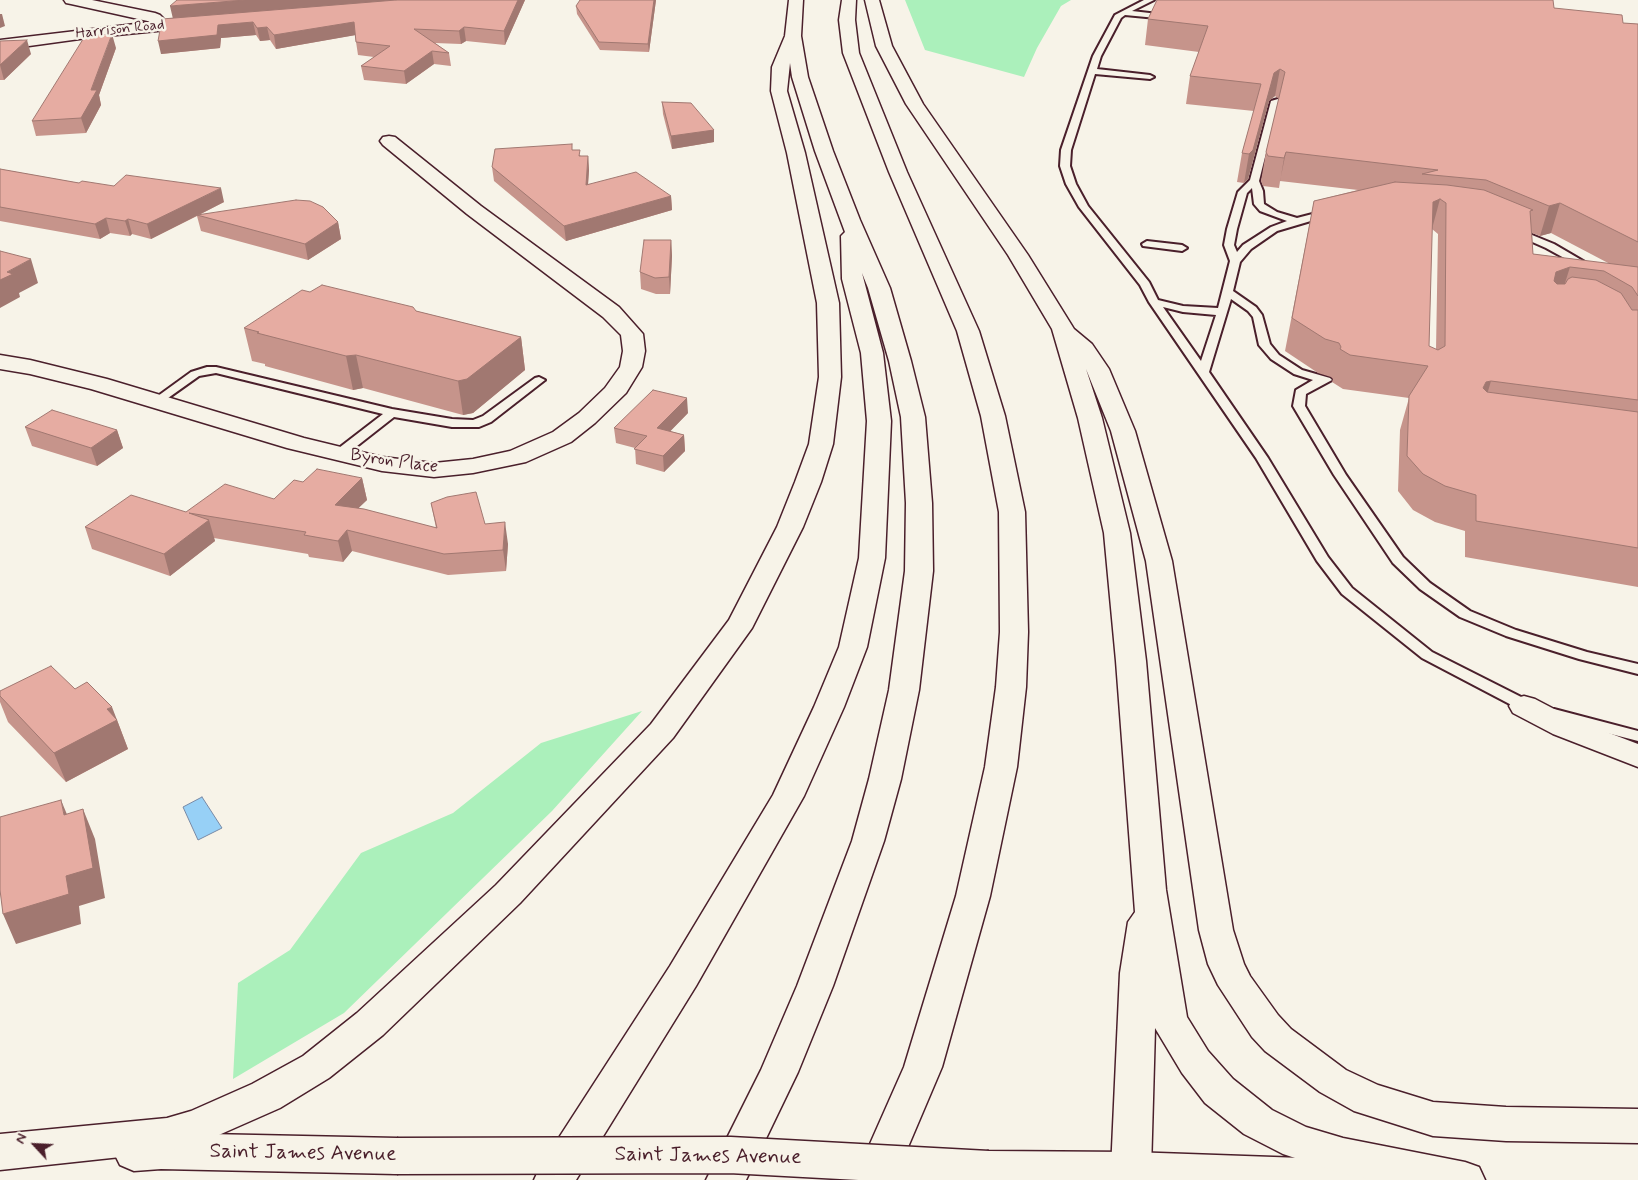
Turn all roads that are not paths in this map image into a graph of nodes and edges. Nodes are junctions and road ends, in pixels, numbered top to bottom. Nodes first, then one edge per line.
1 (71, 0) edge
2 (796, 0) edge
3 (849, 0) edge
4 (872, 0) edge
5 (1150, 0) edge
6 (113, 10) junction
7 (1123, 13) junction
8 (1178, 18) edge
9 (216, 21) edge
10 (186, 23) junction
11 (87, 33) junction
12 (793, 36) junction
13 (0, 45) edge
14 (1092, 71) junction
15 (1150, 77) dead end
16 (1276, 101) edge
17 (389, 141) dead end
18 (1254, 181) junction
19 (1336, 212) edge
20 (850, 220) junction
21 (1297, 221) junction
22 (1505, 227) edge
23 (1147, 244) dead end
24 (1182, 248) dead end
25 (1234, 261) junction
26 (1601, 275) edge
27 (1227, 292) junction
28 (1154, 302) junction
29 (1222, 312) junction
30 (1063, 329) junction
31 (0, 362) edge
32 (1204, 372) junction
33 (539, 380) dead end
34 (157, 401) junction
35 (392, 413) junction
36 (339, 454) junction
37 (1638, 669) edge
38 (1524, 706) junction
39 (1638, 736) edge
40 (1638, 756) edge
41 (1150, 890) junction
42 (1638, 1126) edge
43 (0, 1152) edge
44 (0, 1163) edge
45 (1130, 1175) edge
46 (554, 1180) edge
47 (726, 1180) edge
48 (874, 1180) edge
49 (1416, 1180) edge
50 (1465, 1180) edge

1 - 6 main road
2 - 12 main road
3 - 48 main road
4 - 30 main road
5 - 7 lane
6 - 10 main road
6 - 11 main road
7 - 8 lane
7 - 14 lane
9 - 10 main road, Harrison Road
10 - 11 main road, Harrison Road
11 - 13 main road, Harrison Road
12 - 20 main road
12 - 43 main road
14 - 15 lane
14 - 28 lane
16 - 18 lane
17 - 36 main road, Byron Place
18 - 21 lane
18 - 25 lane
19 - 21 lane
20 - 46 main road
20 - 47 main road
21 - 25 lane
22 - 26 lane
23 - 24 lane
25 - 27 lane
27 - 29 lane
27 - 37 lane
28 - 29 lane
28 - 32 lane
29 - 32 lane
30 - 41 main road
30 - 42 main road
31 - 34 main road, Byron Place
32 - 38 lane
33 - 35 lane
34 - 35 lane
34 - 36 main road, Byron Place
35 - 36 lane
38 - 39 lane
38 - 40 main road
41 - 45 main road
41 - 50 main road
44 - 45 main road, Saint James Avenue, bridge
45 - 49 main road, Saint James Avenue

